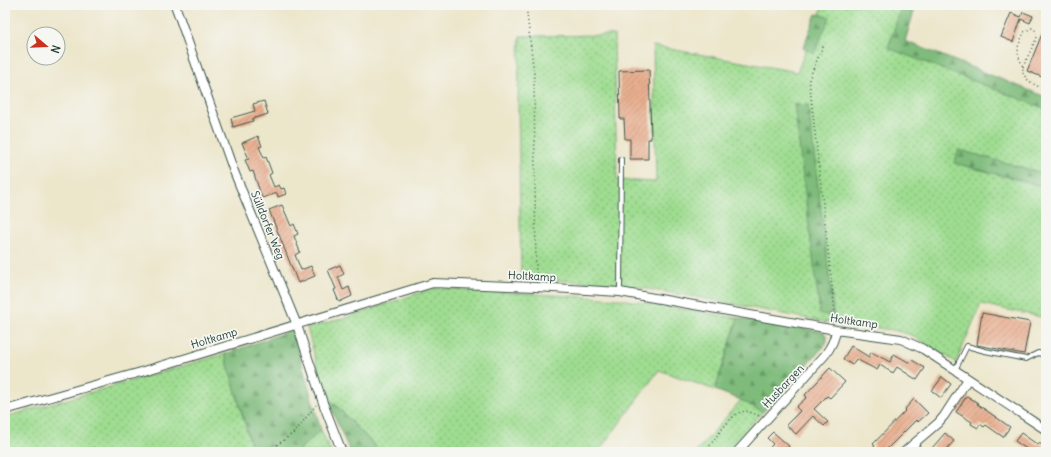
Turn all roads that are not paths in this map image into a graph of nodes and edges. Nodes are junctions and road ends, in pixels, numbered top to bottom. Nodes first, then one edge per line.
1 (175, 5) edge
2 (620, 159) dead end
3 (620, 292) junction
4 (297, 325) junction
5 (836, 330) junction
6 (1046, 354) edge
7 (955, 370) junction
8 (968, 379) junction
9 (5, 410) edge
10 (1046, 430) edge
11 (912, 445) junction
12 (342, 452) edge
13 (737, 452) edge
14 (904, 452) edge
15 (919, 452) edge

1 - 4 street, Sülldorfer Weg
2 - 3 lane
3 - 4 street, Holtkamp
3 - 5 street, Holtkamp
4 - 9 street, Holtkamp
4 - 12 street, Sülldorfer Weg
5 - 7 street, Holtkamp
5 - 13 street, Husbargen
6 - 7 lane
7 - 8 street, Holtkamp
8 - 10 street, Holtkamp
8 - 11 street
11 - 14 street
11 - 15 street

